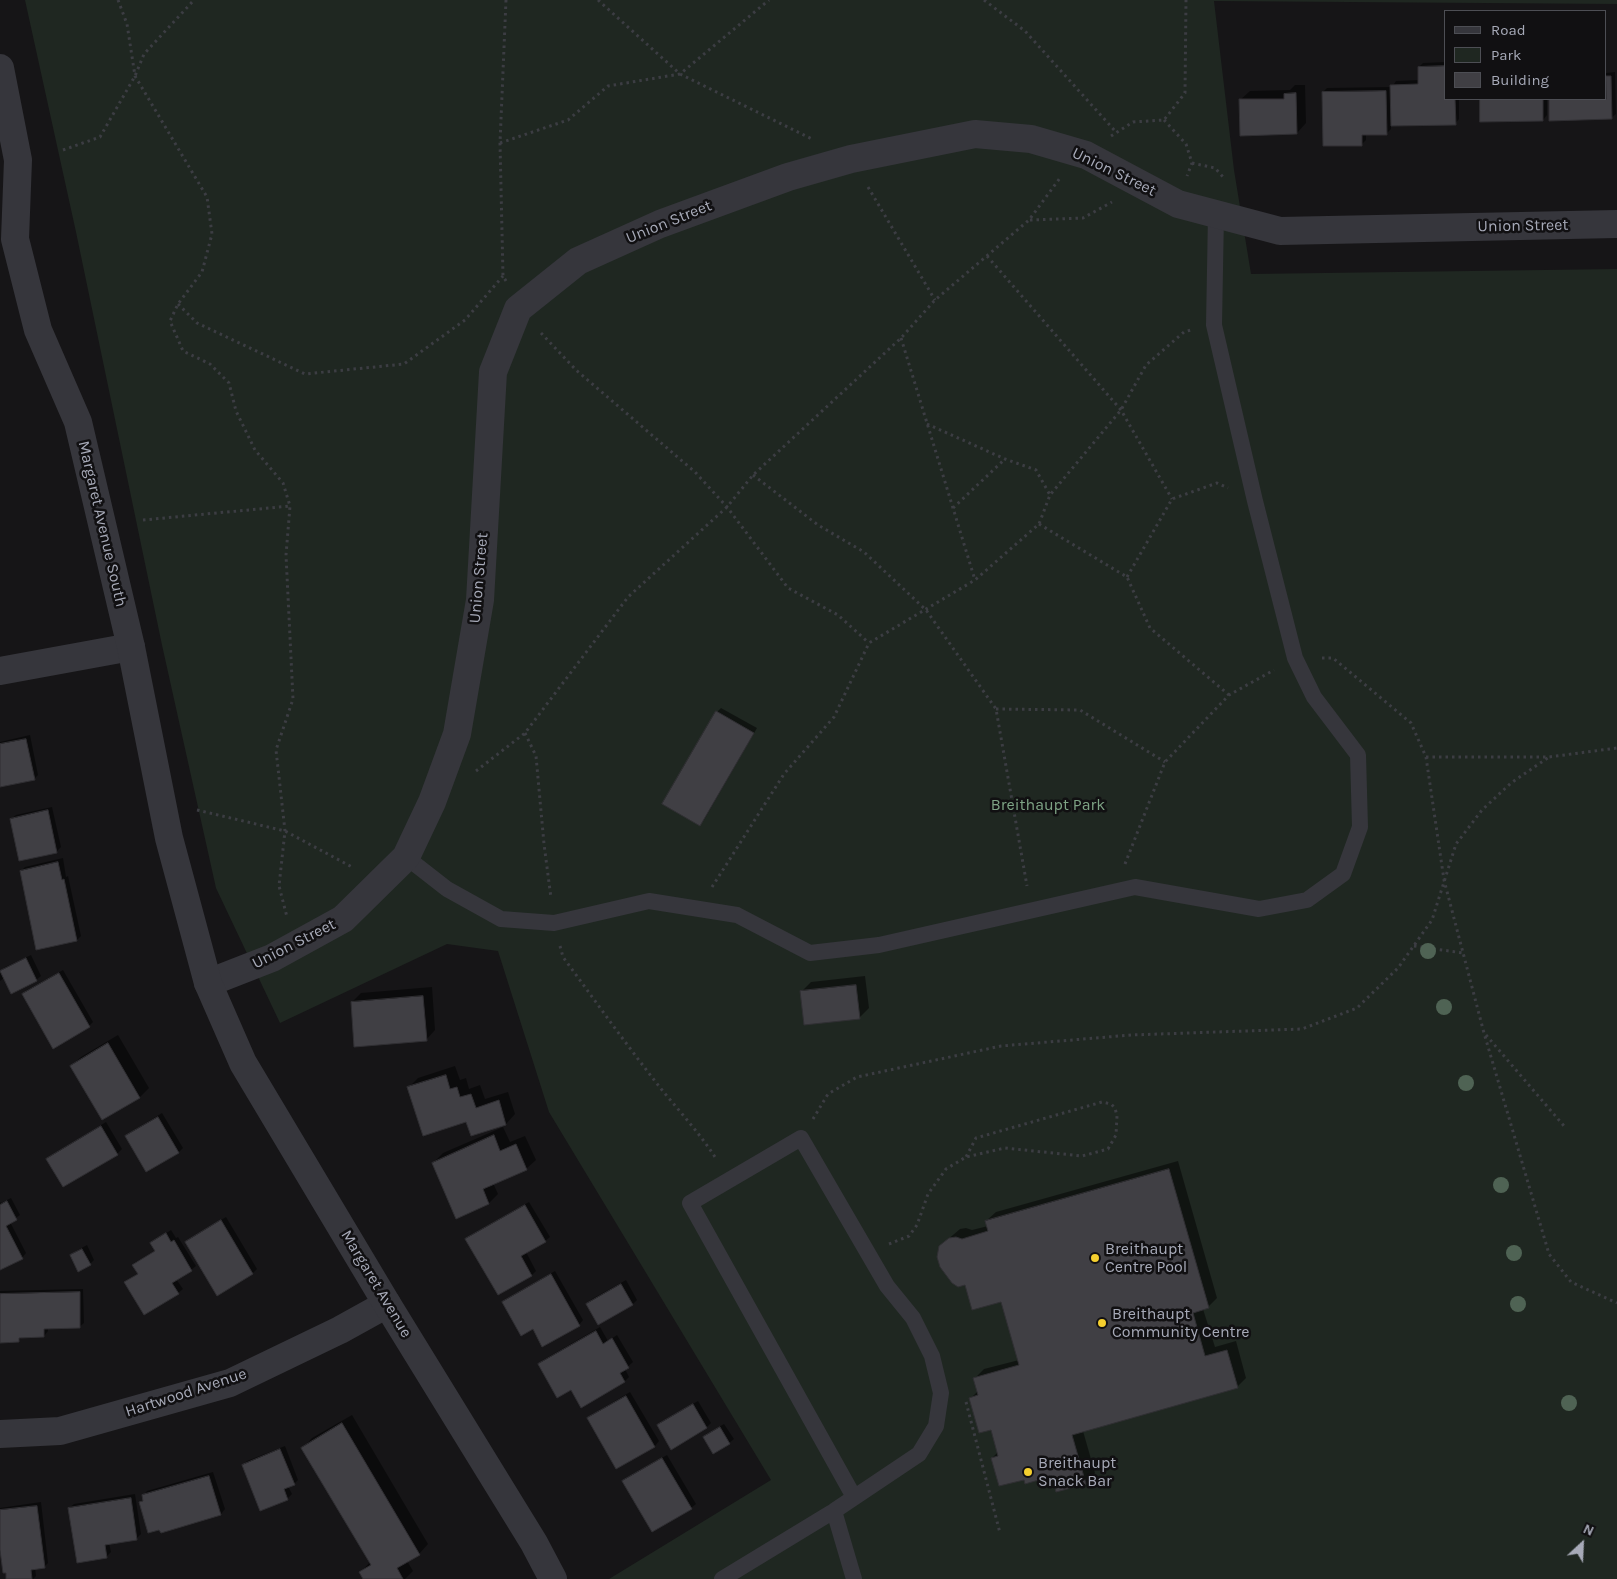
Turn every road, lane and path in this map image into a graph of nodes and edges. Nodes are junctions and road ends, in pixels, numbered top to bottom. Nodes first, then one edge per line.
1 (118, 0) edge
2 (194, 0) edge
3 (506, 0) edge
4 (598, 0) edge
5 (769, 0) edge
6 (984, 0) edge
7 (1191, 0) edge
8 (1187, 2) edge
9 (0, 68) edge
10 (680, 74) junction
11 (135, 76) junction
12 (1164, 120) junction
13 (1116, 132) junction
14 (1110, 137) dead end
15 (500, 143) junction
16 (63, 150) dead end
17 (851, 158) junction
18 (1192, 163) junction
19 (1061, 178) dead end
20 (1224, 178) dead end
21 (1140, 184) junction
22 (1178, 204) junction
23 (1216, 214) junction
24 (1029, 220) junction
25 (1617, 224) edge
26 (7, 240) edge
27 (987, 256) junction
28 (504, 276) junction
29 (935, 300) junction
30 (178, 304) junction
31 (518, 309) junction
32 (1214, 325) junction
33 (901, 338) junction
34 (1121, 410) junction
35 (927, 424) junction
36 (1005, 459) junction
37 (753, 476) junction
38 (1050, 495) junction
39 (1172, 499) junction
40 (1255, 501) junction
41 (290, 506) junction
42 (727, 507) junction
43 (953, 508) junction
44 (143, 520) dead end
45 (1039, 524) junction
46 (1127, 577) junction
47 (975, 580) junction
48 (926, 610) junction
49 (869, 643) junction
50 (131, 648) junction
51 (1295, 658) junction
52 (0, 671) edge
53 (1229, 695) junction
54 (996, 709) junction
55 (526, 733) junction
56 (1617, 748) edge
57 (1549, 757) junction
58 (1426, 758) junction
59 (1165, 762) junction
60 (469, 776) dead end
61 (197, 810) dead end
62 (285, 831) junction
63 (406, 858) junction
64 (1444, 880) junction
65 (381, 882) junction
66 (1113, 892) junction
67 (698, 908) junction
68 (1032, 911) junction
69 (554, 923) junction
70 (295, 945) junction
71 (1414, 946) junction
72 (1463, 953) junction
73 (208, 983) junction
74 (1484, 1033) junction
75 (1564, 1126) dead end
76 (802, 1138) junction
77 (966, 1157) junction
78 (730, 1179) junction
79 (867, 1252) junction
80 (1617, 1303) edge
81 (387, 1304) junction
82 (964, 1394) dead end
83 (0, 1434) edge
84 (854, 1497) junction
85 (834, 1511) junction
86 (1000, 1533) dead end
87 (553, 1579) edge
88 (722, 1579) edge
89 (854, 1579) edge

1 - 11 path
2 - 11 path
3 - 15 path
4 - 10 path
5 - 10 path
6 - 13 path
7 - 8 path
8 - 12 path
9 - 26 street, Margaret Avenue South
10 - 15 path
10 - 17 path
11 - 16 path
11 - 30 path
12 - 13 path
12 - 18 path
13 - 14 path
15 - 28 path
17 - 21 street, Union Street
17 - 29 path
17 - 31 street, Union Street
18 - 20 path
18 - 22 path
19 - 24 path
21 - 22 street, Union Street
21 - 24 path
22 - 23 street, Union Street
23 - 25 street, Union Street
23 - 32 lane
24 - 27 path
26 - 50 street, Margaret Avenue South
27 - 29 path
27 - 34 path
28 - 30 path
28 - 31 path
29 - 33 path
30 - 41 path
31 - 42 path
31 - 63 street, Union Street
32 - 34 path
32 - 40 lane
33 - 35 path
33 - 37 path
34 - 38 path
34 - 39 path
35 - 36 path
35 - 43 path
36 - 38 path
36 - 43 path
37 - 42 path
37 - 48 path
38 - 45 path
39 - 40 path
39 - 46 path
40 - 51 lane
41 - 44 path
41 - 62 path
42 - 49 path
42 - 55 path
43 - 47 path
45 - 46 path
45 - 47 path
46 - 53 path
47 - 48 path
48 - 49 path
48 - 54 path
49 - 67 path
50 - 52 street
50 - 73 street, Margaret Avenue South
51 - 53 path
51 - 58 path
51 - 66 lane
53 - 59 path
54 - 59 path
54 - 68 path
55 - 60 path
55 - 69 path
56 - 57 path
57 - 58 path
57 - 64 path
58 - 64 path
59 - 66 path
61 - 62 path
62 - 65 path
62 - 70 path
63 - 65 street, Union Street
63 - 69 lane
64 - 71 path
64 - 72 path
65 - 70 street, Union Street
66 - 68 lane
67 - 68 lane
67 - 69 lane
69 - 78 path
70 - 73 street, Union Street
71 - 72 path
71 - 76 path
72 - 74 path
73 - 81 street, Margaret Avenue
74 - 75 path
74 - 80 path
76 - 78 lane
76 - 79 lane
77 - 77 path
77 - 79 path
78 - 84 lane
79 - 84 lane
81 - 83 street, Hartwood Avenue
81 - 87 street, Margaret Avenue
82 - 86 path
84 - 85 lane
85 - 88 lane
85 - 89 lane

